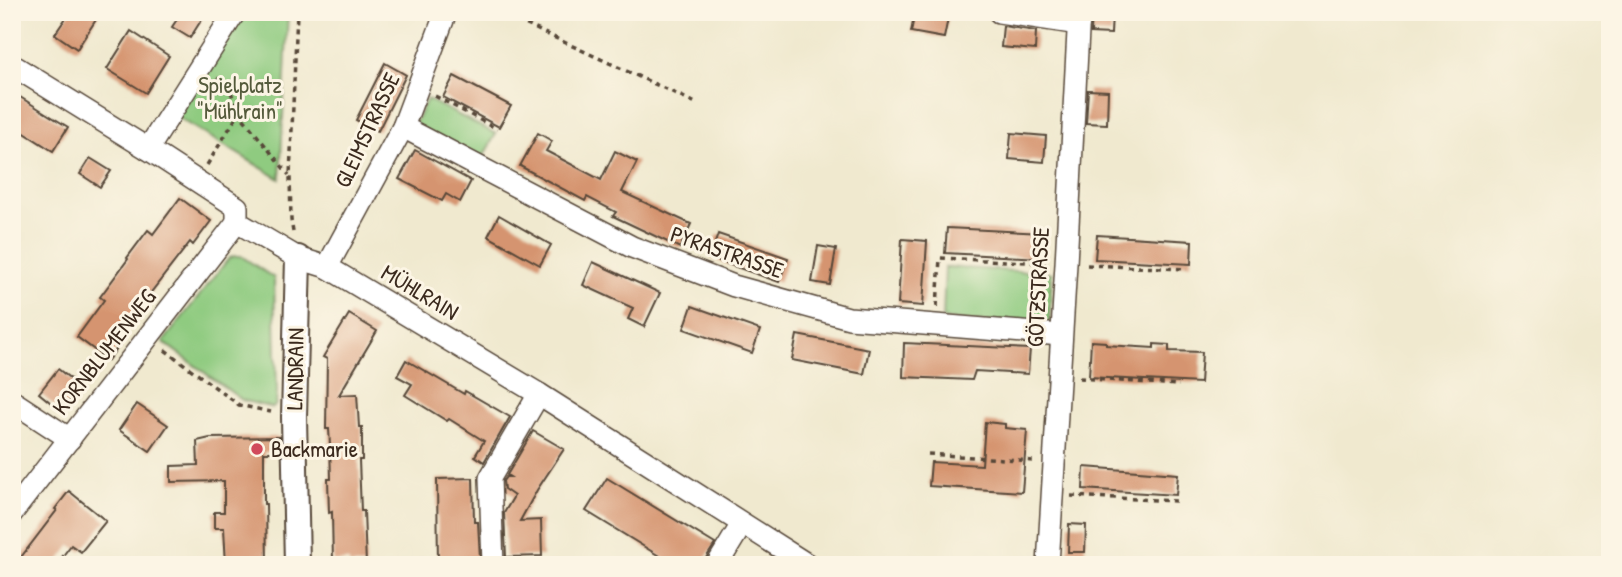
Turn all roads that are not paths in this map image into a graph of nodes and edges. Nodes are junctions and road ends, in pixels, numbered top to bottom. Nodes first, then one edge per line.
1 (235, 12) edge
2 (446, 12) edge
3 (999, 12) edge
4 (1079, 18) edge
5 (12, 65) edge
6 (403, 127) junction
7 (148, 149) junction
8 (237, 222) junction
9 (298, 258) junction
10 (327, 267) junction
11 (1062, 335) junction
12 (539, 394) junction
13 (12, 401) edge
14 (70, 439) junction
15 (12, 513) edge
16 (742, 524) junction
17 (297, 565) edge
18 (493, 565) edge
19 (717, 565) edge
20 (808, 565) edge
21 (1048, 565) edge

1 - 7 street
2 - 6 street, GLEIMSTRASSE
3 - 4 street
4 - 11 street, GÖTZSTRASSE
5 - 7 street, MÜHLRAIN
6 - 10 street, GLEIMSTRASSE
6 - 11 street, PYRASTRASSE
7 - 8 street, MÜHLRAIN
8 - 9 street, MÜHLRAIN
8 - 14 street, KORNBLUMENWEG
9 - 10 street, MÜHLRAIN
9 - 17 street, LANDRAIN
10 - 12 street, MÜHLRAIN
11 - 21 street, GÖTZSTRASSE
12 - 16 street, MÜHLRAIN
12 - 18 street
13 - 14 street
14 - 15 street, KORNBLUMENWEG
16 - 19 street
16 - 20 street, MÜHLRAIN

